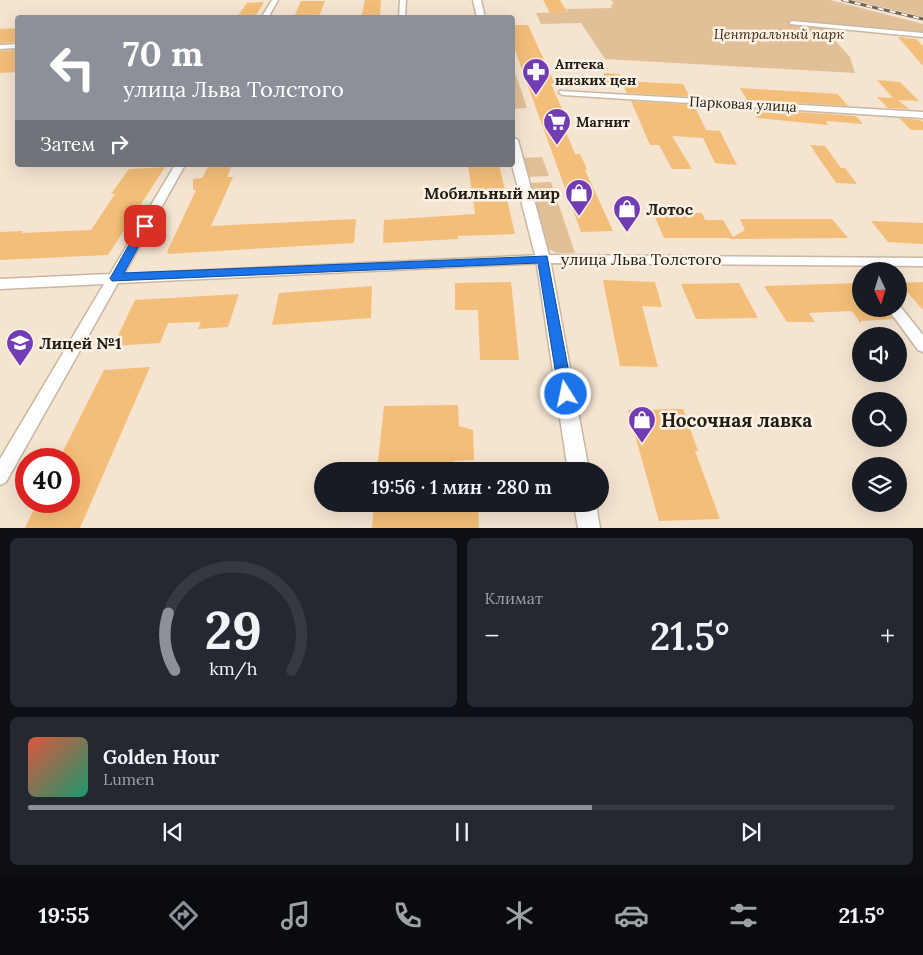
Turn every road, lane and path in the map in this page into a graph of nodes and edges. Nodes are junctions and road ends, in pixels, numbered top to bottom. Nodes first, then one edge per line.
1 (274, 0) edge
2 (403, 0) edge
3 (477, 0) edge
4 (266, 15) edge
5 (402, 15) edge
6 (480, 15) edge
7 (792, 23) dead end
8 (923, 35) edge
9 (15, 46) edge
10 (0, 47) edge
11 (563, 93) dead end
12 (923, 115) edge
13 (515, 152) edge
14 (179, 167) edge
15 (543, 259) junction
16 (923, 262) edge
17 (908, 263) edge
18 (852, 266) edge
19 (116, 278) junction
20 (0, 284) edge
21 (902, 318) edge
22 (923, 346) edge
23 (577, 462) edge
24 (0, 476) edge
25 (586, 512) edge
26 (589, 528) edge

1 - 4 street
2 - 5 street
3 - 6 street
7 - 8 street
9 - 10 street
11 - 12 street, Парковая улица
13 - 15 street
14 - 19 street
15 - 18 street, улица Льва Толстого
15 - 19 street, улица Льва Толстого
15 - 23 street
16 - 17 street, улица Льва Толстого
19 - 20 street, улица Льва Толстого
19 - 24 street
21 - 22 street
25 - 26 street

